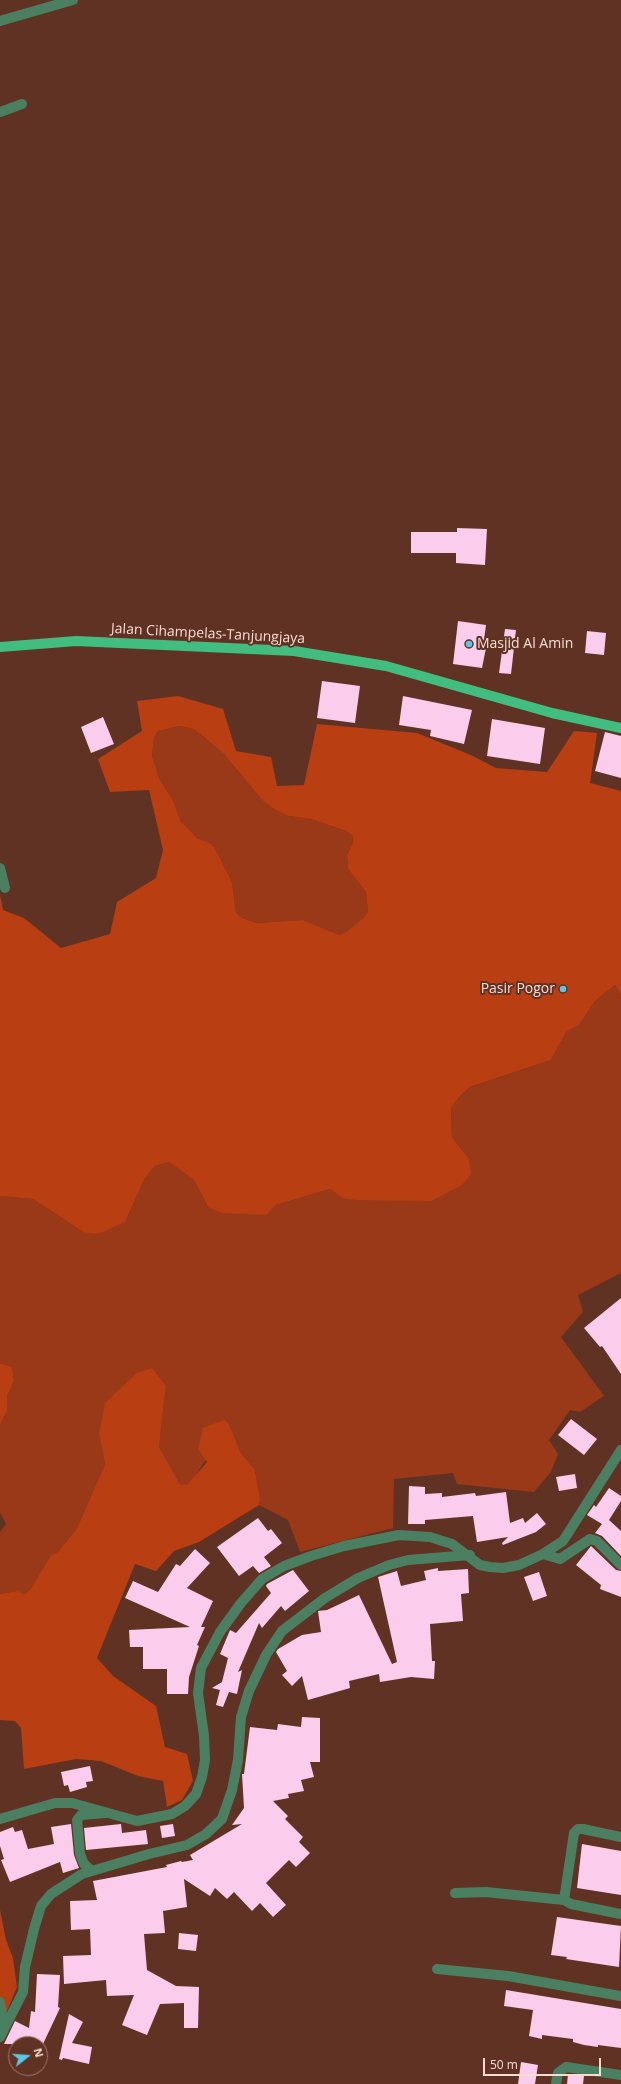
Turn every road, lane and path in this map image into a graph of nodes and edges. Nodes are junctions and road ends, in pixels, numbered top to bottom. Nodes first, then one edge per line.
1 (73, 0) edge
2 (0, 21) edge
3 (22, 104) dead end
4 (0, 112) edge
5 (0, 647) edge
6 (621, 728) edge
7 (0, 868) edge
8 (5, 888) dead end
9 (621, 1450) edge
10 (543, 1554) junction
11 (470, 1555) junction
12 (621, 1565) edge
13 (105, 1813) junction
14 (0, 1819) edge
15 (621, 1837) edge
16 (92, 1871) junction
17 (455, 1893) dead end
18 (564, 1900) junction
19 (621, 1914) edge
20 (437, 1969) dead end
21 (621, 1996) edge
22 (0, 2002) edge
23 (2, 2033) edge
24 (621, 2075) edge
25 (556, 2084) edge

1 - 2 street
3 - 4 street
5 - 6 main road, Jalan Cihampelas-Tanjungjaya
7 - 8 street
9 - 10 street
10 - 11 street
10 - 12 street
11 - 13 street
11 - 16 street
13 - 14 street
13 - 16 street
15 - 18 street
16 - 23 street
17 - 18 street
18 - 19 street
20 - 21 street
22 - 23 street
24 - 25 street

